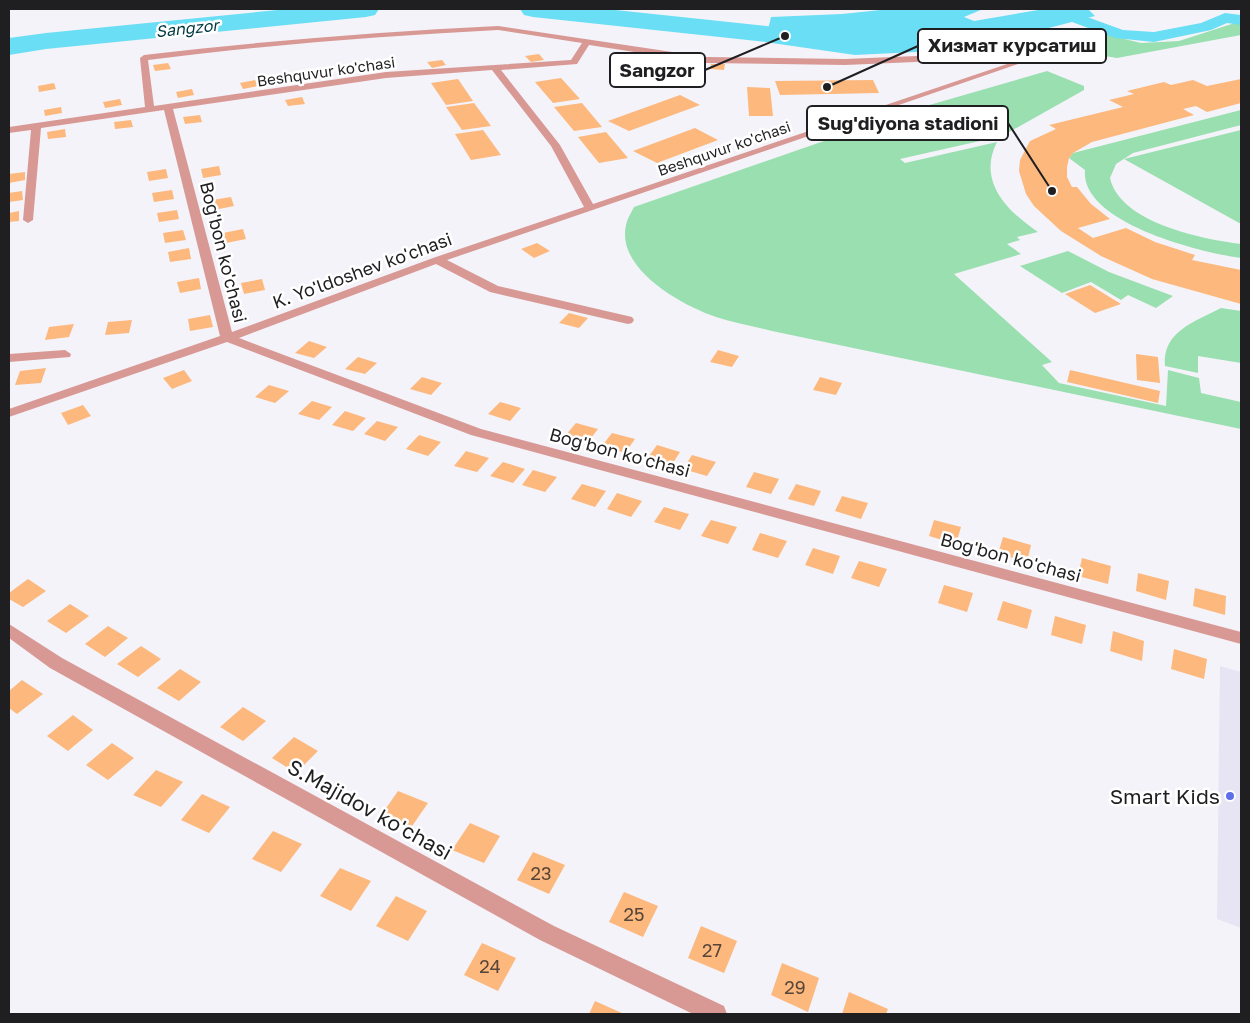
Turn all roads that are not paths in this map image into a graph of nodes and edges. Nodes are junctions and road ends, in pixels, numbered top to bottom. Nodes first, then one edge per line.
1 (586, 43) junction
2 (495, 68) junction
3 (168, 107) junction
4 (150, 110) junction
5 (36, 126) junction
6 (9, 130) edge
7 (614, 200) joint
8 (590, 208) junction
9 (28, 220) dead end
10 (437, 260) junction
11 (628, 320) dead end
12 (227, 338) junction
13 (65, 354) dead end
14 (9, 358) edge
15 (9, 412) edge
16 (9, 630) edge
17 (1241, 638) edge
18 (716, 1014) edge

1 - 2 street, Beshquvur ko'chasi
1 - 4 street, Beshquvur ko'chasi
1 - 7 street, Beshquvur ko'chasi
2 - 3 street, Beshquvur ko'chasi
2 - 8 street
3 - 4 street, Beshquvur ko'chasi
3 - 12 street, Bog'bon ko'chasi
4 - 5 street, Beshquvur ko'chasi
5 - 6 street, Beshquvur ko'chasi
5 - 9 street
7 - 8 street, K. Yo'ldoshev ko'chasi
8 - 10 street, K. Yo'ldoshev ko'chasi
10 - 11 street
10 - 12 street, K. Yo'ldoshev ko'chasi
12 - 15 street, K. Yo'ldoshev ko'chasi
12 - 17 street, Bog'bon ko'chasi
13 - 14 street
16 - 18 street, S.Majidov ko'chasi

